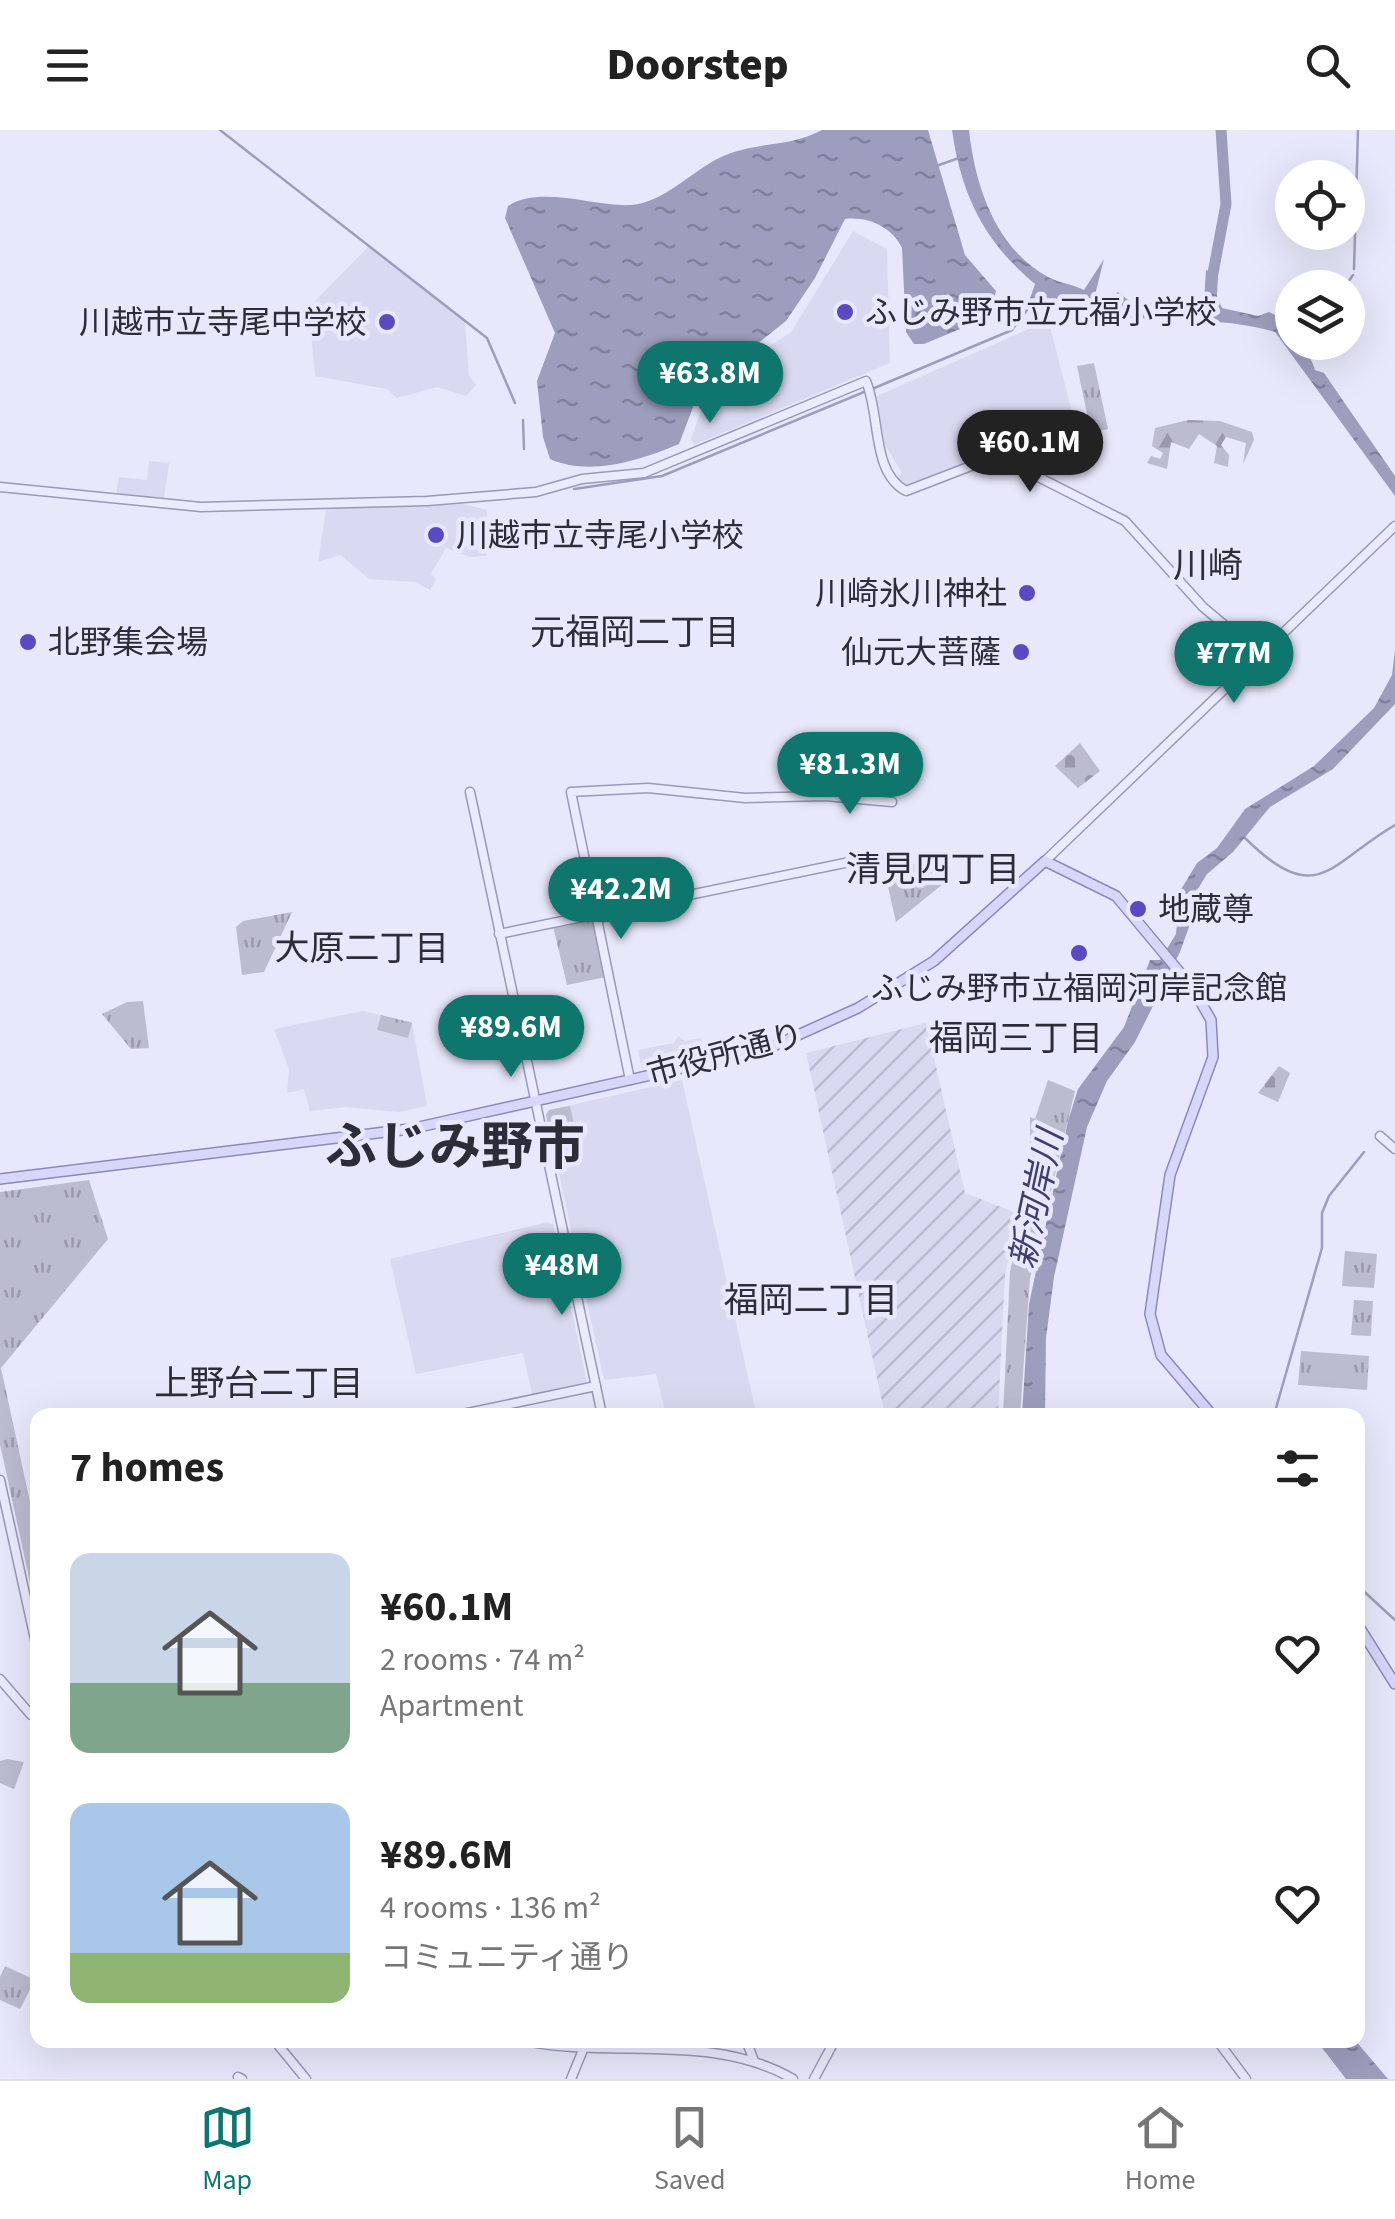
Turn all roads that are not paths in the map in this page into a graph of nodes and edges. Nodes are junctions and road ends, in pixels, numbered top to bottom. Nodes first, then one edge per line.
1 (0, 487) edge
2 (1395, 526) edge
3 (1260, 655) junction
4 (470, 792) dead end
5 (892, 802) dead end
6 (874, 857) dead end
7 (1045, 861) junction
8 (596, 913) junction
9 (500, 934) junction
10 (630, 1080) junction
11 (534, 1102) junction
12 (1380, 1136) dead end
13 (1395, 1149) edge
14 (0, 1179) edge
15 (596, 1386) junction
16 (491, 1408) edge
17 (601, 1408) edge
18 (1206, 1408) edge
19 (0, 1480) edge
20 (30, 1616) edge
21 (1365, 1636) edge
22 (0, 1680) edge
23 (1395, 1684) edge
24 (30, 1715) edge
25 (281, 2048) edge
26 (583, 2048) edge
27 (641, 2048) edge
28 (749, 2048) edge
29 (831, 2048) edge
30 (1223, 2048) edge
31 (754, 2061) junction
32 (306, 2079) edge
33 (571, 2079) edge
34 (792, 2079) edge
35 (814, 2079) edge
36 (1246, 2079) edge

1 - 3 street
2 - 3 street
3 - 7 street
4 - 9 street
5 - 8 street
6 - 8 street
7 - 10 main road, 市役所通り
7 - 18 main road
8 - 9 street
8 - 10 street
9 - 11 street
10 - 11 main road, 市役所通り
11 - 14 main road, 市役所通り
11 - 15 street
12 - 13 street
15 - 16 street
15 - 17 street
19 - 20 street
21 - 23 main road
22 - 24 street
25 - 32 street
26 - 33 street
27 - 31 street
28 - 31 street
29 - 35 street
30 - 36 street
31 - 34 street

